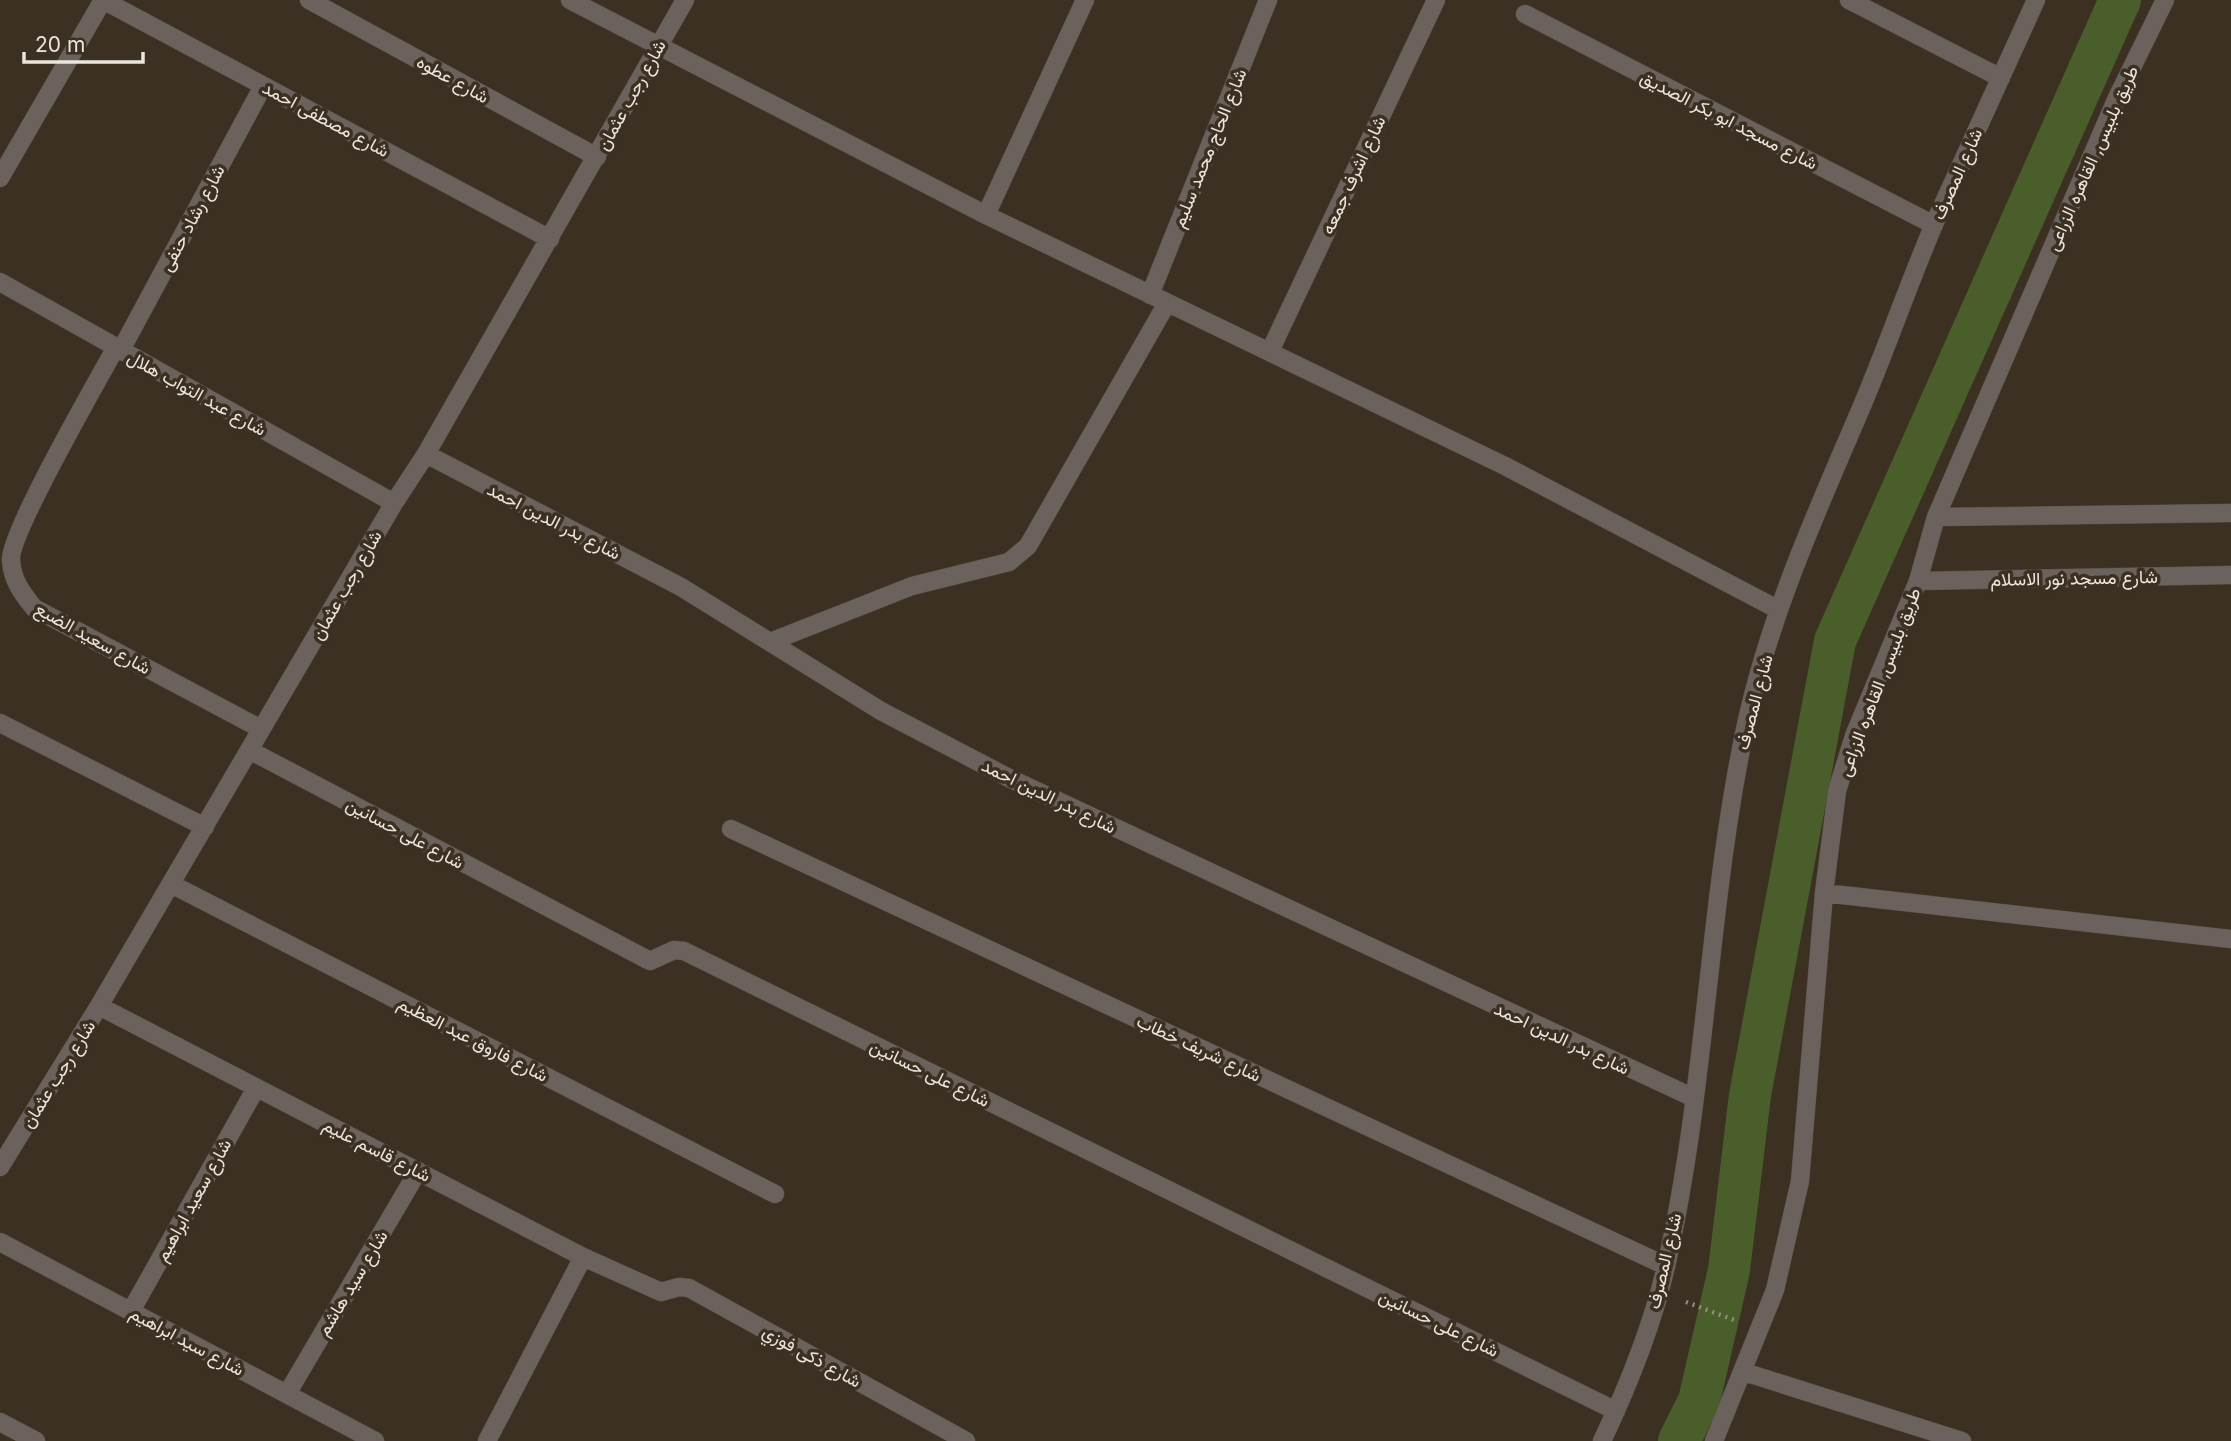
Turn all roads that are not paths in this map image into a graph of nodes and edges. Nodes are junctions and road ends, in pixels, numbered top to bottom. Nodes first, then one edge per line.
1 (103, 0) edge
2 (309, 0) edge
3 (570, 0) edge
4 (685, 0) edge
5 (1085, 0) edge
6 (1268, 0) edge
7 (1436, 0) edge
8 (1849, 0) edge
9 (2036, 0) edge
10 (2159, 2) edge
11 (1525, 14) dead end
12 (657, 47) junction
13 (2001, 78) junction
14 (263, 86) junction
15 (597, 158) junction
16 (0, 178) edge
17 (986, 215) junction
18 (1934, 225) junction
19 (550, 239) junction
20 (0, 282) edge
21 (1150, 295) junction
22 (1167, 303) junction
23 (118, 348) junction
24 (1270, 351) junction
25 (425, 454) junction
26 (394, 503) junction
27 (2231, 513) edge
28 (1936, 517) junction
29 (2231, 575) edge
30 (1918, 581) junction
31 (1779, 610) junction
32 (770, 642) junction
33 (0, 723) edge
34 (261, 729) junction
35 (249, 750) junction
36 (205, 827) junction
37 (731, 829) dead end
38 (171, 884) junction
39 (1824, 893) junction
40 (2231, 939) edge
41 (99, 1006) junction
42 (256, 1088) junction
43 (1694, 1098) junction
44 (0, 1167) edge
45 (418, 1171) junction
46 (775, 1194) dead end
47 (0, 1242) edge
48 (583, 1257) junction
49 (1666, 1266) junction
50 (656, 1291) joint
51 (131, 1311) junction
52 (1744, 1371) junction
53 (287, 1394) junction
54 (1616, 1411) junction
55 (0, 1422) edge
56 (36, 1441) edge
57 (375, 1441) edge
58 (487, 1441) edge
59 (966, 1441) edge
60 (1602, 1441) edge
61 (1714, 1441) edge
62 (1962, 1441) edge

1 - 14 street, شارع مصطفى احمد
1 - 16 street
2 - 15 street, شارع عطوه
3 - 12 street
4 - 12 street, شارع رجب عثمان
5 - 17 street
6 - 21 street, شارع الحاج محمد سليم
7 - 24 street, شارع اشرف جمعه
8 - 13 street
9 - 13 street, شارع المصرف
10 - 28 street, طريق بلبيس, القاهره الزراعى
11 - 18 street, شارع مسجد ابو بكر الصديق
12 - 15 street, شارع رجب عثمان
12 - 17 street
13 - 18 street, شارع المصرف
14 - 19 street, شارع مصطفى احمد
14 - 23 street, شارع رشاد حنفى
15 - 19 street, شارع رجب عثمان
17 - 21 street
18 - 31 street, شارع المصرف
19 - 25 street, شارع رجب عثمان
20 - 23 street, شارع عبد التواب هلال
21 - 22 street
22 - 24 street
22 - 32 street
23 - 26 street, شارع عبد التواب هلال
23 - 34 street, شارع سعيد الضبع
24 - 31 street
25 - 26 street, شارع رجب عثمان
25 - 32 street, شارع بدر الدين احمد
26 - 34 street, شارع رجب عثمان
27 - 28 street
28 - 30 street, طريق بلبيس, القاهره الزراعى
29 - 30 street, شارع مسجد نور الاسلام
30 - 39 street, طريق بلبيس, القاهره الزراعى
31 - 43 street, شارع المصرف
32 - 43 street, شارع بدر الدين احمد
33 - 36 street
34 - 35 street, شارع رجب عثمان
35 - 36 street, شارع رجب عثمان
35 - 54 street, شارع على حسانين
36 - 38 street, شارع رجب عثمان
37 - 49 street, شارع شريف خطاب
38 - 41 street, شارع رجب عثمان
38 - 46 street, شارع فاروق عبد العظيم
39 - 40 street
39 - 52 street, طريق بلبيس, القاهره الزراعى
41 - 42 street, شارع قاسم عليم
41 - 44 street, شارع رجب عثمان
42 - 45 street, شارع قاسم عليم
42 - 51 street, شارع سعيد ابراهيم
43 - 49 street, شارع المصرف
45 - 48 street, شارع قاسم عليم
45 - 53 street, شارع سيد هاشم
47 - 51 street, شارع سيد ابراهيم
48 - 50 street, شارع قاسم عليم
48 - 58 street
49 - 54 street, شارع المصرف
50 - 59 street, شارع ذكى فوزي
51 - 53 street, شارع سيد ابراهيم
52 - 61 street, طريق بلبيس, القاهره الزراعى
52 - 62 street
53 - 57 street, شارع سيد ابراهيم
54 - 60 street, شارع المصرف
55 - 56 street

